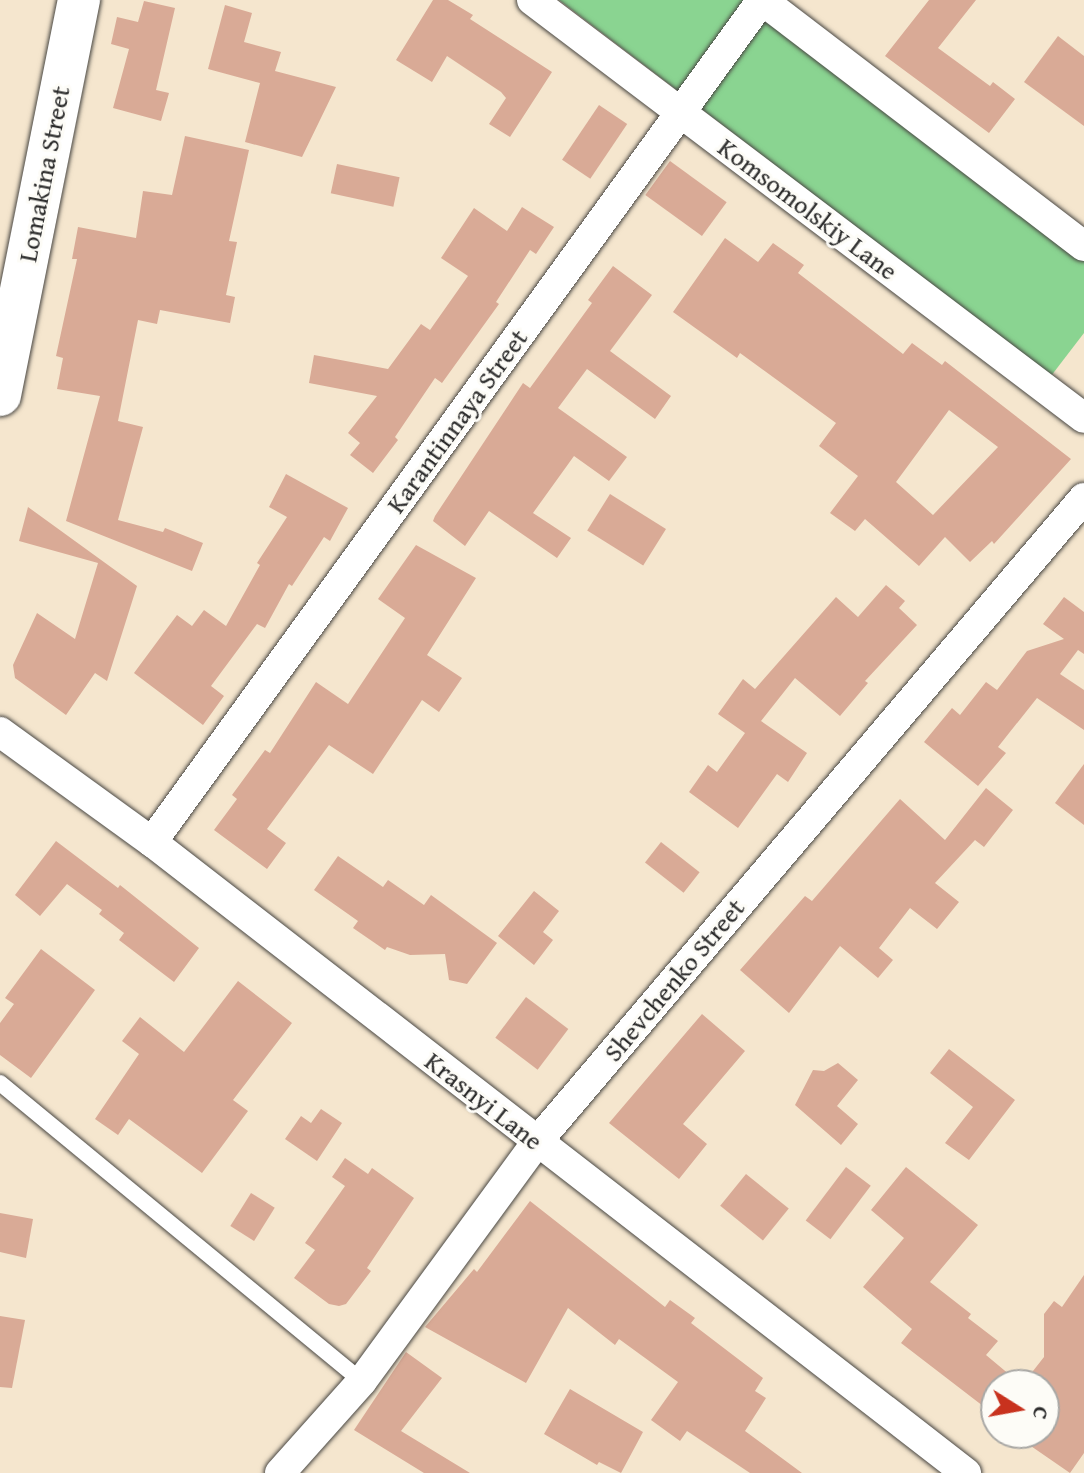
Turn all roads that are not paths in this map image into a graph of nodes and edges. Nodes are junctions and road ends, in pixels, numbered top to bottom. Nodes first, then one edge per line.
1 (79, 0) edge
2 (532, 0) edge
3 (762, 0) edge
4 (680, 112) junction
5 (1084, 246) edge
6 (0, 395) edge
7 (1084, 418) edge
8 (1084, 498) edge
9 (0, 732) edge
10 (152, 842) junction
11 (0, 1083) edge
12 (537, 1142) junction
13 (362, 1381) junction
14 (280, 1473) edge
15 (966, 1473) edge

1 - 6 street, Lomakina Street
2 - 4 street, Komsomolskiy Lane
3 - 4 street, Karantinnaya Street
3 - 5 street
4 - 7 street, Komsomolskiy Lane
4 - 10 street, Karantinnaya Street
8 - 12 street, Shevchenko Street
9 - 10 street, Krasnyi Lane
10 - 12 street, Krasnyi Lane
11 - 13 lane
12 - 13 street, Shevchenko Street
12 - 15 street, Krasnyi Lane
13 - 14 street, Shevchenko Street

